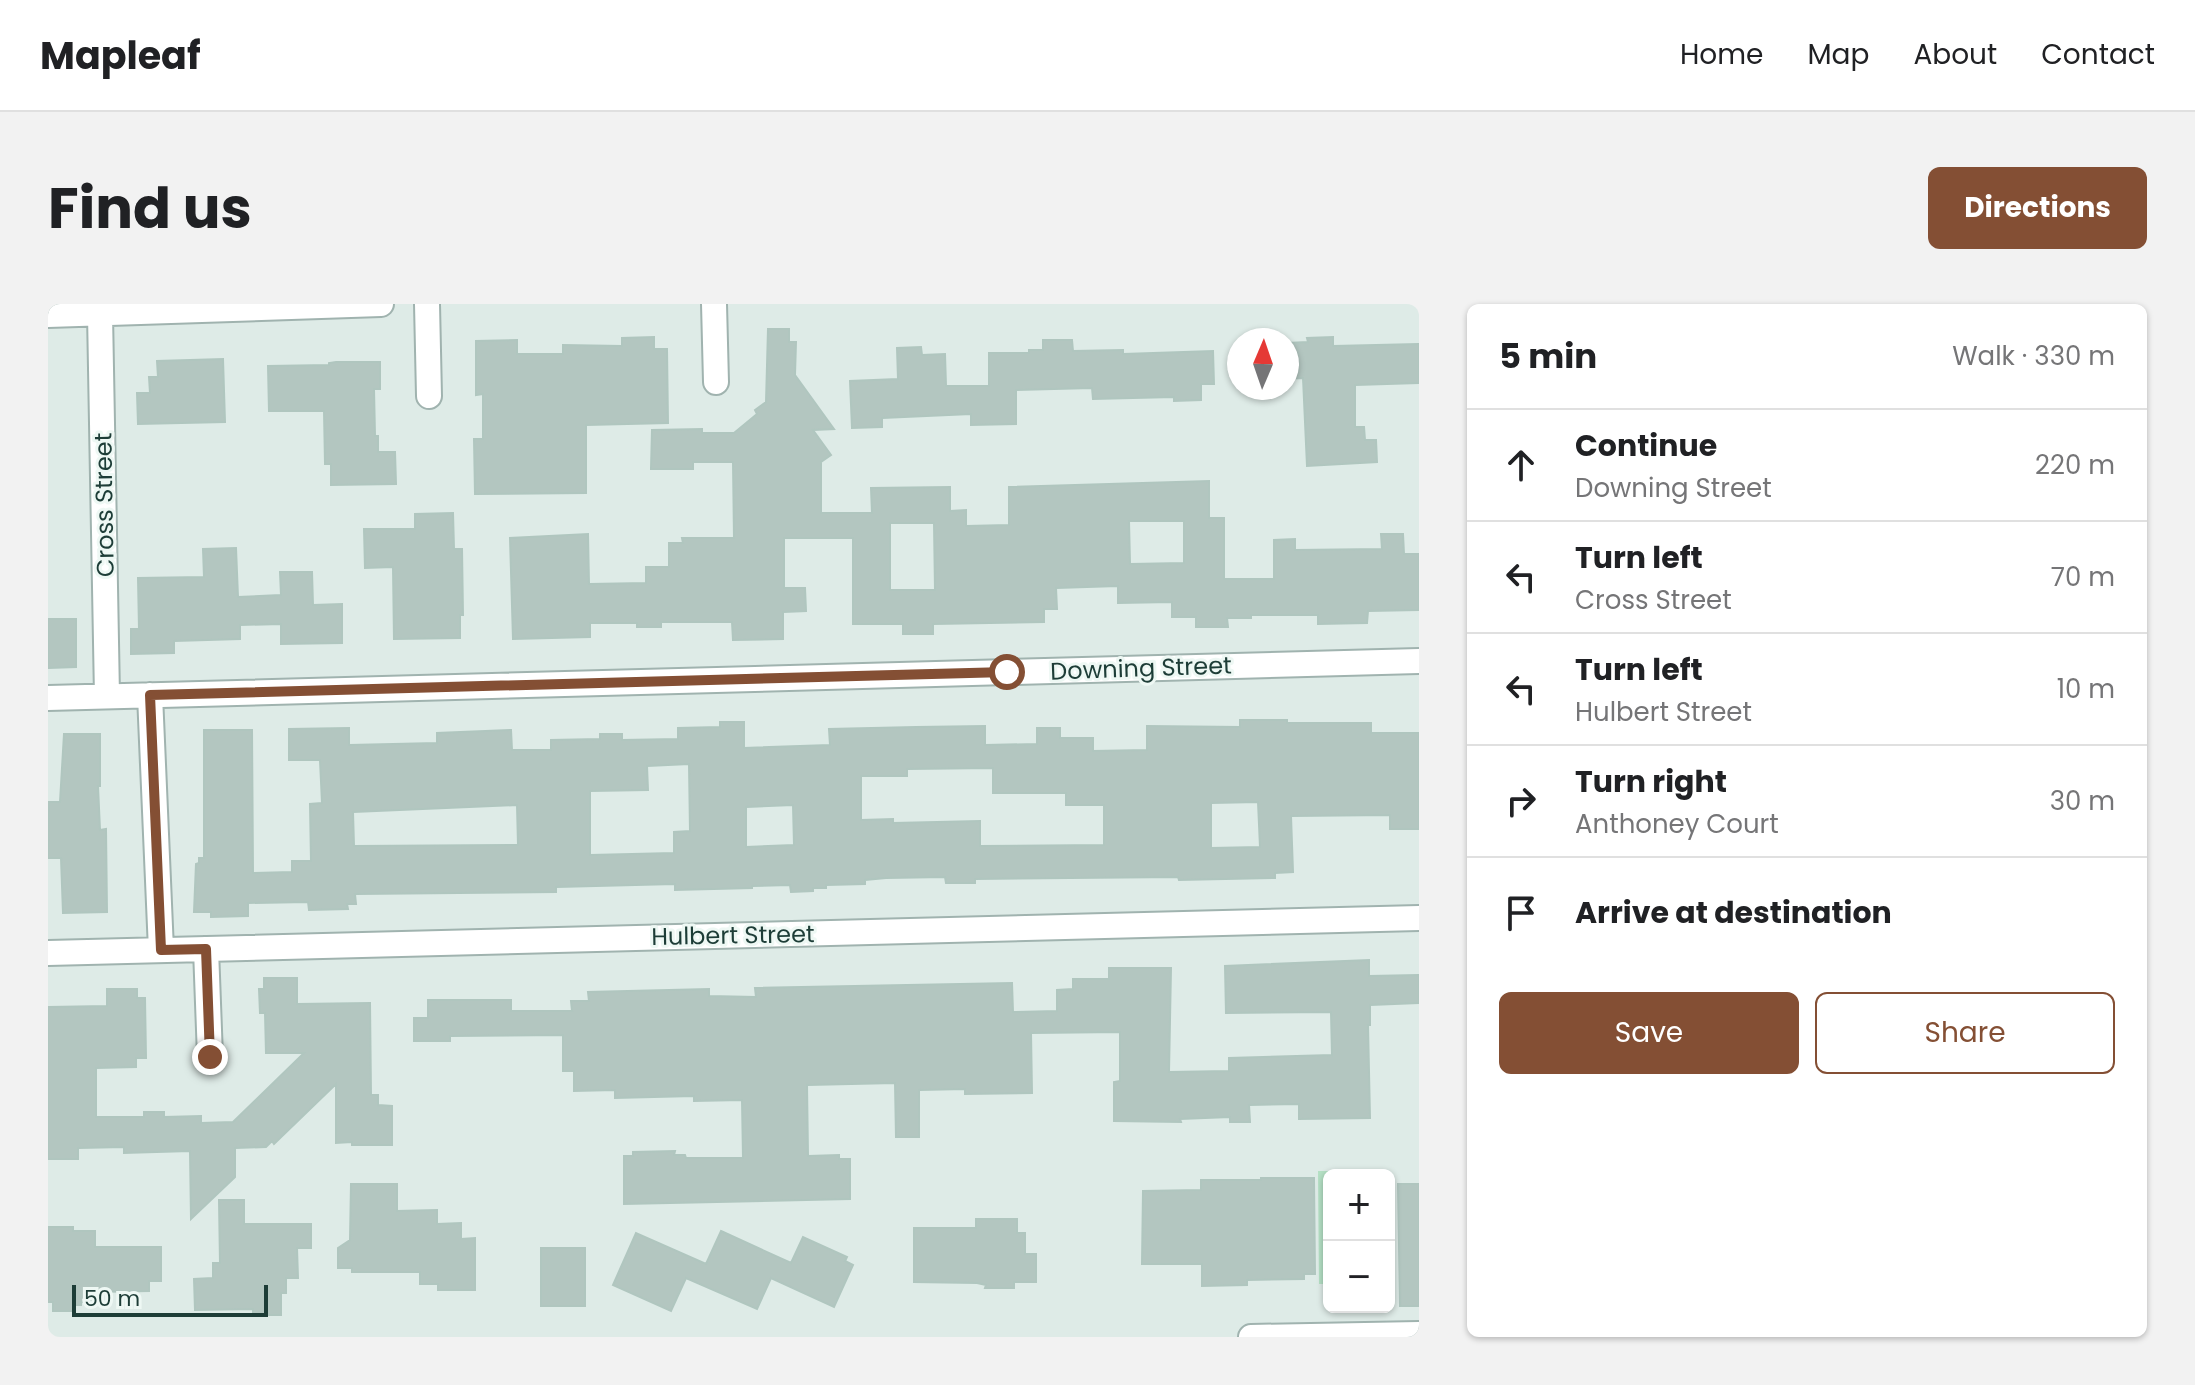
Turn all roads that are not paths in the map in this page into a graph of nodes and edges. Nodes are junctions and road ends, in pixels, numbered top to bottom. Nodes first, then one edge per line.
1 (381, 304) edge
2 (427, 304) edge
3 (714, 304) edge
4 (100, 314) junction
5 (48, 315) edge
6 (716, 382) dead end
7 (429, 396) dead end
8 (1419, 661) edge
9 (150, 695) junction
10 (107, 696) junction
11 (48, 698) edge
12 (1419, 918) edge
13 (206, 949) junction
14 (161, 950) junction
15 (48, 953) edge
16 (210, 1057) dead end
17 (1419, 1334) edge
18 (1251, 1337) edge
19 (1275, 1337) edge

1 - 4 street
2 - 7 street
3 - 6 street
4 - 5 street
4 - 10 street, Cross Street
8 - 9 street, Downing Street
9 - 10 street, Downing Street
9 - 14 street
10 - 11 street, Downing Street
12 - 13 street, Hulbert Street
13 - 14 street, Hulbert Street
13 - 16 street
14 - 15 street, Hulbert Street
17 - 19 street
18 - 19 street

